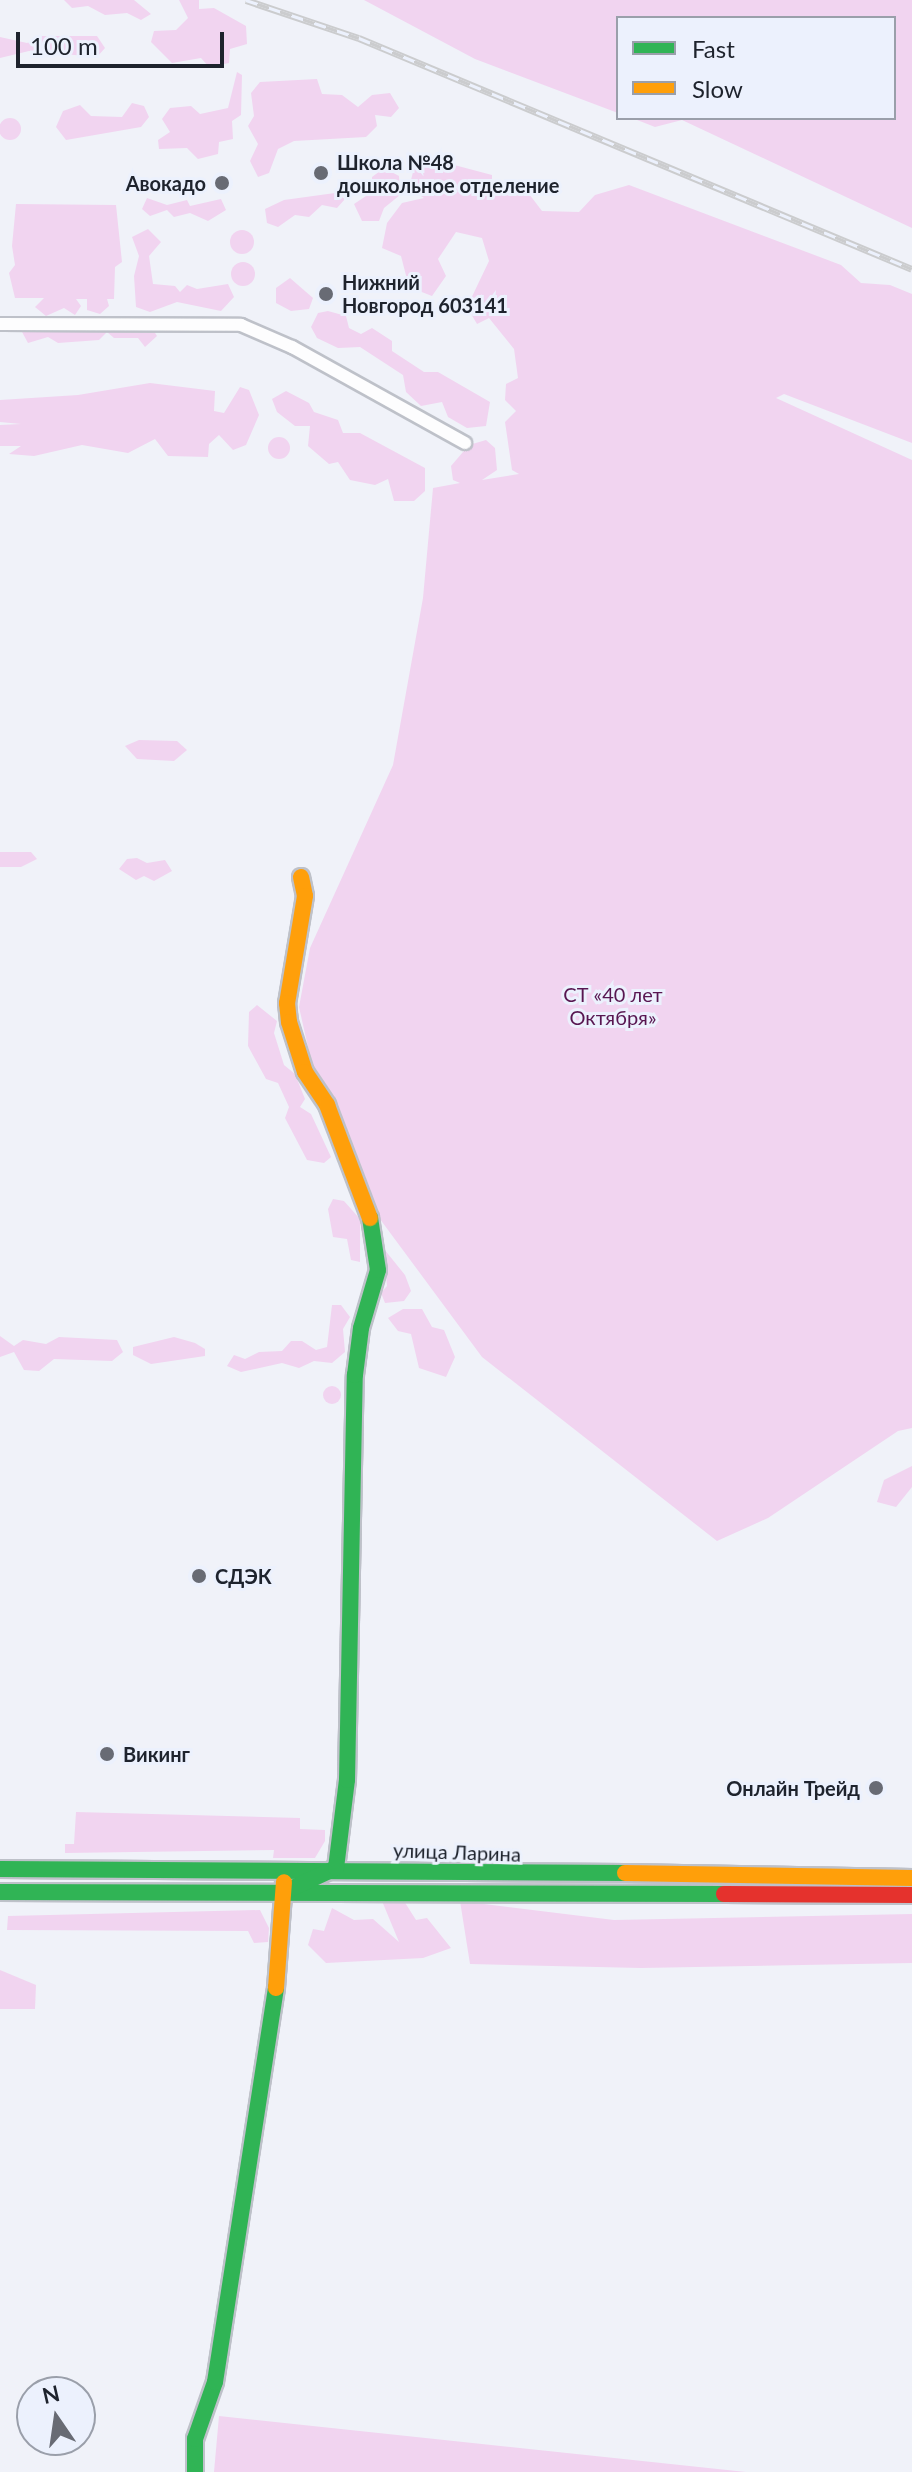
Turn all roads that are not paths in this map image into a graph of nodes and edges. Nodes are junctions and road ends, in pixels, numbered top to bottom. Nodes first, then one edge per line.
1 (0, 324) edge
2 (465, 443) dead end
3 (301, 877) dead end
4 (285, 1868) junction
5 (336, 1868) junction
6 (0, 1869) edge
7 (912, 1878) edge
8 (0, 1892) edge
9 (284, 1892) junction
10 (912, 1895) edge
11 (195, 2472) edge

1 - 2 street
3 - 5 main road
4 - 5 main road, улица Ларина
4 - 6 main road, улица Ларина
4 - 9 main road
5 - 7 main road, улица Ларина
5 - 9 main road
8 - 9 main road, улица Ларина
9 - 10 main road, улица Ларина
9 - 11 main road

